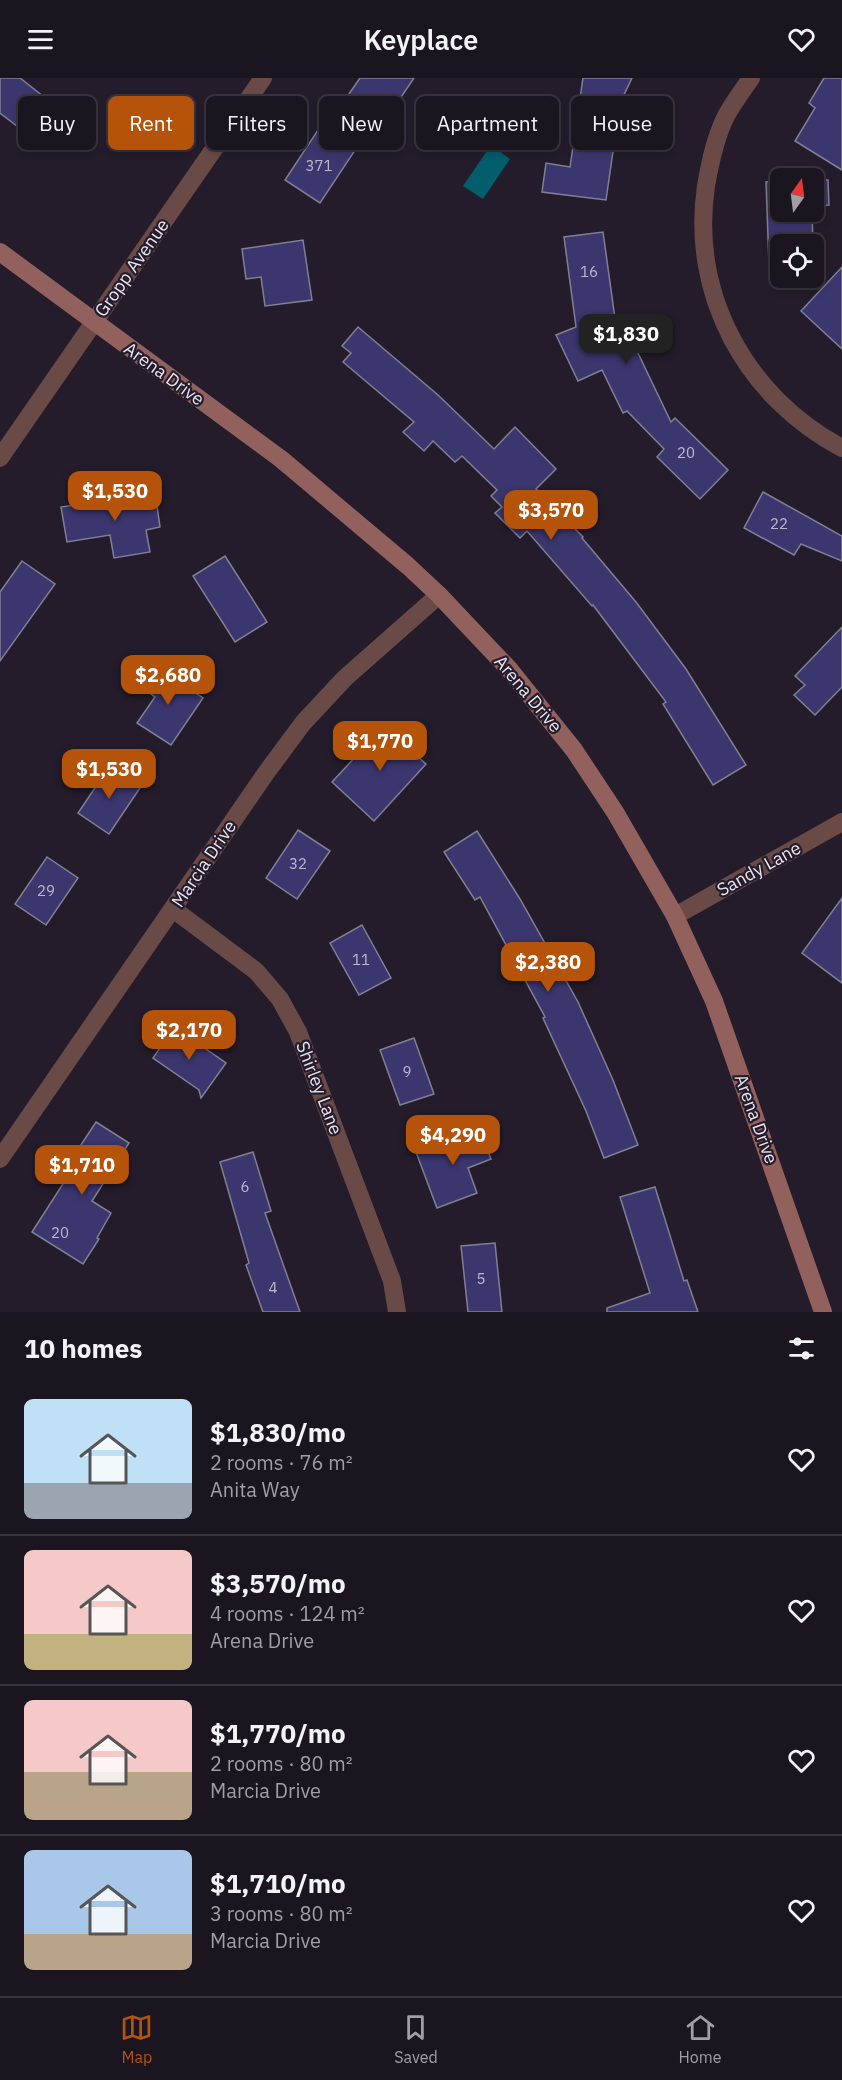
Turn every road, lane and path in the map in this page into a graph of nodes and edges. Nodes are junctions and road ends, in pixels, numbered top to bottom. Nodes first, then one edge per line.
1 (263, 78) edge
2 (751, 78) edge
3 (0, 252) edge
4 (95, 323) junction
5 (842, 448) edge
6 (0, 458) edge
7 (439, 595) junction
8 (842, 822) edge
9 (173, 909) junction
10 (675, 916) junction
11 (0, 1159) edge
12 (397, 1312) edge
13 (823, 1312) edge

1 - 4 street, Gropp Avenue
2 - 5 street
3 - 4 main road, Arena Drive
4 - 6 street, Gropp Avenue
4 - 7 main road, Arena Drive
7 - 9 street, Marcia Drive
7 - 10 main road, Arena Drive
8 - 10 street, Sandy Lane
9 - 11 street, Marcia Drive
9 - 12 street, Shirley Lane
10 - 13 main road, Arena Drive

